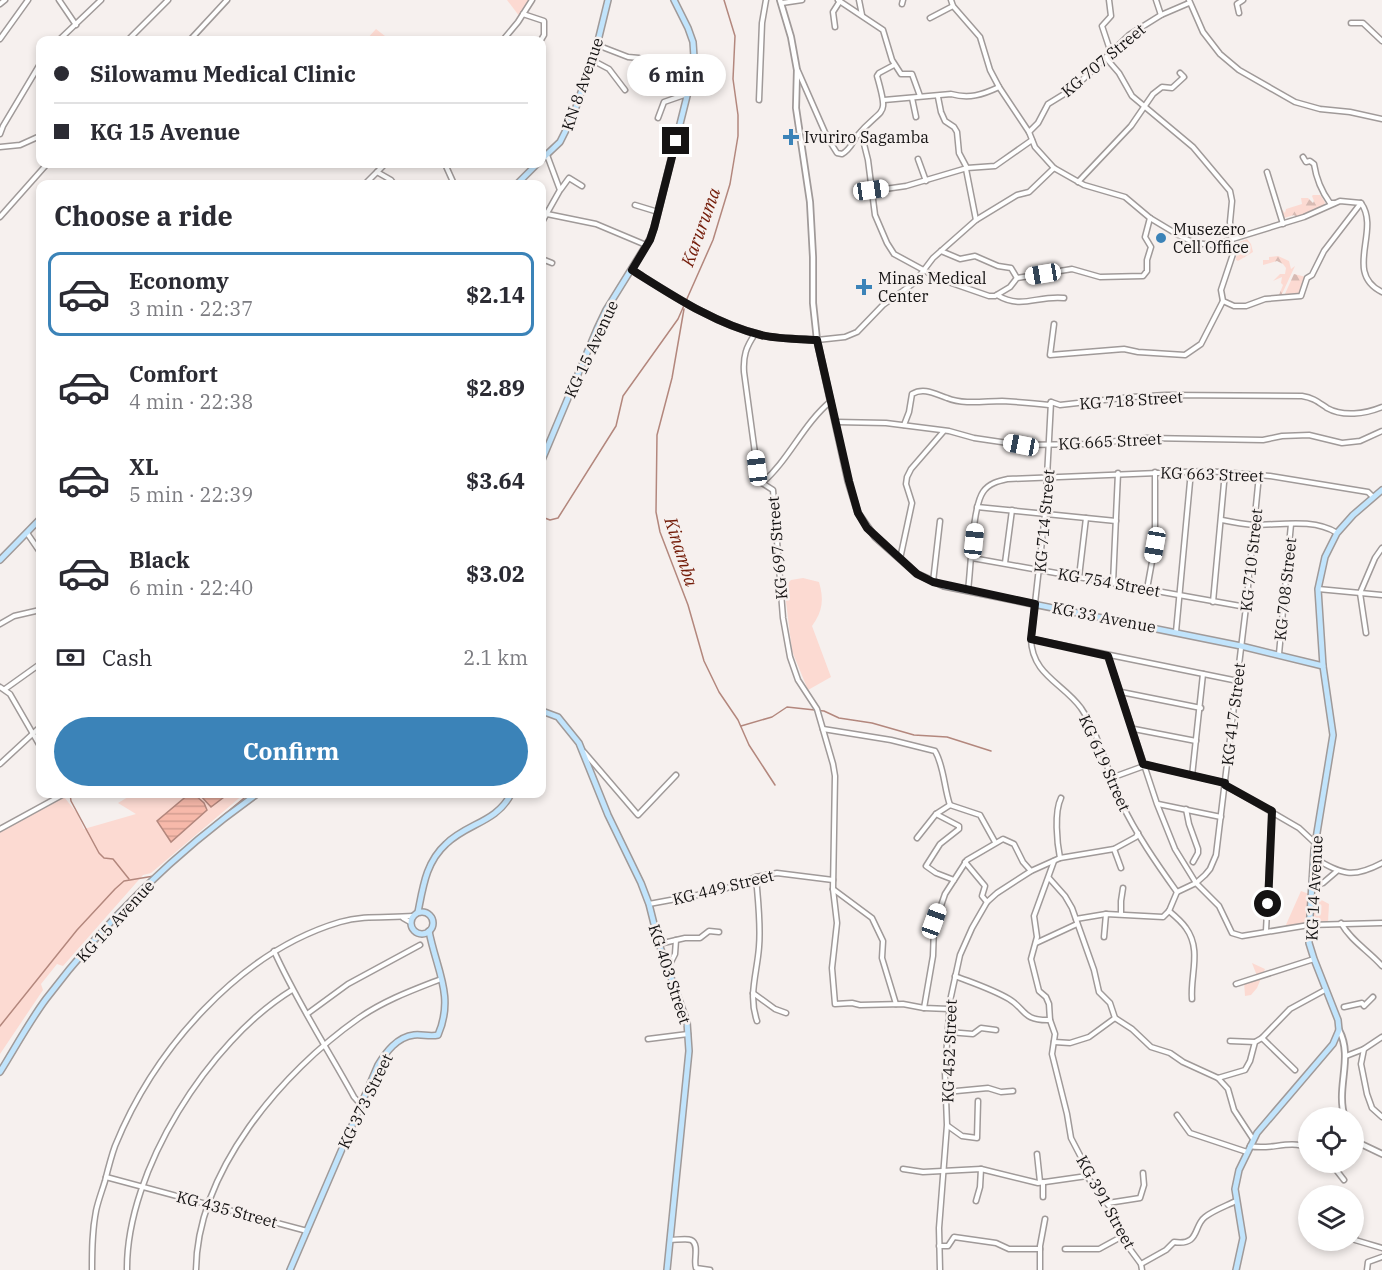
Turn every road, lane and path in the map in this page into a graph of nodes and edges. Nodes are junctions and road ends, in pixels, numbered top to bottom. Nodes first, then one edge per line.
1 (5, 0) edge
2 (28, 0) edge
3 (59, 0) edge
4 (101, 0) edge
5 (168, 0) edge
6 (227, 0) edge
7 (532, 0) edge
8 (608, 0) edge
9 (674, 0) edge
10 (766, 0) edge
11 (802, 0) edge
12 (859, 0) edge
13 (951, 0) edge
14 (1109, 0) edge
15 (1156, 0) edge
16 (1243, 0) edge
17 (839, 1) edge
18 (1189, 1) edge
19 (781, 2) edge
20 (0, 4) edge
21 (952, 6) junction
22 (1239, 13) dead end
23 (524, 14) junction
24 (1161, 15) junction
25 (862, 16) junction
26 (930, 18) dead end
27 (1351, 23) dead end
28 (76, 25) junction
29 (835, 27) dead end
30 (64, 35) edge
31 (132, 36) edge
32 (193, 36) edge
33 (506, 36) edge
34 (543, 36) edge
35 (0, 39) edge
36 (1382, 41) edge
37 (597, 45) junction
38 (1111, 52) junction
39 (1106, 58) junction
40 (592, 60) junction
41 (894, 65) junction
42 (642, 70) dead end
43 (797, 70) junction
44 (36, 71) edge
45 (1183, 75) dead end
46 (999, 87) junction
47 (625, 90) dead end
48 (687, 94) junction
49 (920, 96) junction
50 (938, 97) junction
51 (912, 98) junction
52 (759, 100) dead end
53 (884, 100) junction
54 (1143, 107) junction
55 (916, 117) dead end
56 (1381, 117) edge
57 (658, 118) dead end
58 (861, 132) junction
59 (1029, 132) junction
60 (0, 134) edge
61 (36, 138) edge
62 (1032, 140) junction
63 (0, 147) edge
64 (546, 155) edge
65 (1303, 157) dead end
66 (918, 159) dead end
67 (546, 160) edge
68 (43, 168) edge
69 (381, 168) edge
70 (533, 168) edge
71 (1054, 168) junction
72 (966, 169) junction
73 (377, 172) junction
74 (1267, 172) dead end
75 (369, 180) edge
76 (391, 180) edge
77 (521, 180) edge
78 (926, 181) junction
79 (1078, 182) junction
80 (582, 186) dead end
81 (560, 190) junction
82 (871, 190) junction
83 (1340, 201) junction
84 (1361, 203) junction
85 (635, 205) dead end
86 (659, 212) junction
87 (547, 213) joint
88 (0, 217) edge
89 (976, 219) junction
90 (1150, 219) junction
91 (1283, 224) junction
92 (1232, 240) junction
93 (647, 245) junction
94 (941, 251) junction
95 (546, 261) edge
96 (552, 263) dead end
97 (632, 270) junction
98 (923, 271) junction
99 (1017, 278) junction
100 (1382, 292) edge
101 (997, 295) junction
102 (1064, 298) dead end
103 (1223, 301) junction
104 (1054, 324) dead end
105 (755, 333) junction
106 (817, 340) junction
107 (831, 400) junction
108 (1051, 402) junction
109 (1382, 406) edge
110 (836, 422) junction
111 (904, 425) junction
112 (1382, 431) edge
113 (944, 432) junction
114 (1050, 444) junction
115 (546, 450) edge
116 (1191, 471) junction
117 (1155, 472) junction
118 (1225, 472) junction
119 (1118, 473) junction
120 (1259, 475) junction
121 (1048, 477) junction
122 (762, 483) junction
123 (1382, 490) edge
124 (1373, 496) junction
125 (977, 507) junction
126 (1012, 510) junction
127 (1045, 514) junction
128 (1086, 518) junction
129 (1222, 520) junction
130 (940, 521) dead end
131 (1116, 521) junction
132 (36, 523) edge
133 (1291, 524) junction
134 (1255, 525) junction
135 (27, 533) junction
136 (1337, 533) junction
137 (36, 546) edge
138 (1382, 548) edge
139 (972, 558) junction
140 (900, 559) junction
141 (0, 560) edge
142 (1005, 563) junction
143 (1039, 570) junction
144 (1079, 577) junction
145 (933, 582) junction
146 (1113, 583) junction
147 (1147, 589) junction
148 (1318, 589) junction
149 (968, 590) junction
150 (1360, 593) junction
151 (1382, 595) edge
152 (1180, 596) junction
153 (1213, 602) junction
154 (1035, 604) junction
155 (1246, 608) junction
156 (36, 611) edge
157 (0, 624) edge
158 (1176, 632) junction
159 (1366, 633) dead end
160 (1031, 639) junction
161 (1241, 646) junction
162 (1278, 654) junction
163 (1108, 656) junction
164 (1323, 666) junction
165 (36, 667) edge
166 (1203, 674) junction
167 (1238, 681) junction
168 (2, 688) edge
169 (1120, 692) junction
170 (1201, 708) junction
171 (546, 713) edge
172 (823, 729) junction
173 (1134, 729) junction
174 (36, 730) edge
175 (33, 732) junction
176 (36, 738) edge
177 (1196, 741) junction
178 (582, 749) junction
179 (0, 764) edge
180 (1144, 765) junction
181 (676, 774) dead end
182 (1192, 776) junction
183 (1112, 778) junction
184 (1225, 784) junction
185 (57, 798) edge
186 (252, 798) edge
187 (508, 798) edge
188 (1061, 798) dead end
189 (1157, 804) junction
190 (950, 805) junction
191 (1186, 809) junction
192 (1272, 811) junction
193 (936, 814) junction
194 (1221, 817) junction
195 (0, 830) edge
196 (1138, 833) junction
197 (917, 838) dead end
198 (995, 842) junction
199 (1315, 843) junction
200 (1113, 849) junction
201 (1060, 858) junction
202 (1313, 858) junction
203 (1054, 861) junction
204 (964, 862) junction
205 (1193, 862) dead end
206 (1381, 864) edge
207 (1121, 868) dead end
208 (1031, 871) junction
209 (1338, 871) junction
210 (756, 877) junction
211 (1049, 878) junction
212 (833, 880) junction
213 (954, 880) junction
214 (1196, 883) junction
215 (1311, 887) junction
216 (1123, 888) dead end
217 (833, 889) junction
218 (1178, 892) junction
219 (987, 902) junction
220 (649, 904) junction
221 (1169, 910) junction
222 (421, 912) junction
223 (1106, 914) junction
224 (1121, 914) junction
225 (411, 919) junction
226 (1076, 922) junction
227 (1341, 923) junction
228 (1382, 923) edge
229 (1309, 925) junction
230 (1266, 931) junction
231 (426, 932) junction
232 (719, 932) dead end
233 (1104, 937) dead end
234 (676, 940) junction
235 (1036, 943) junction
236 (659, 944) junction
237 (420, 945) dead end
238 (274, 951) junction
239 (1314, 959) junction
240 (1382, 966) edge
241 (668, 968) junction
242 (955, 975) junction
243 (441, 979) junction
244 (1236, 984) dead end
245 (292, 990) junction
246 (1325, 990) junction
247 (753, 993) junction
248 (1373, 997) dead end
249 (1192, 999) dead end
250 (896, 1004) junction
251 (1344, 1007) dead end
252 (924, 1008) junction
253 (949, 1009) junction
254 (786, 1013) dead end
255 (307, 1014) junction
256 (1115, 1018) junction
257 (1050, 1020) junction
258 (757, 1021) dead end
259 (996, 1030) dead end
260 (1339, 1030) junction
261 (948, 1032) junction
262 (689, 1034) junction
263 (1382, 1036) edge
264 (1262, 1038) junction
265 (648, 1039) dead end
266 (1230, 1041) dead end
267 (1054, 1042) junction
268 (1255, 1042) junction
269 (324, 1045) junction
270 (1364, 1049) junction
271 (1346, 1056) junction
272 (1, 1069) edge
273 (1295, 1070) dead end
274 (1218, 1078) junction
275 (1013, 1091) dead end
276 (946, 1092) junction
277 (978, 1101) dead end
278 (362, 1106) junction
279 (1343, 1107) edge
280 (1177, 1115) dead end
281 (1382, 1116) edge
282 (947, 1125) junction
283 (1253, 1139) junction
284 (1298, 1145) edge
285 (1364, 1145) edge
286 (1248, 1149) junction
287 (1037, 1154) dead end
288 (1382, 1154) edge
289 (903, 1169) dead end
290 (981, 1169) junction
291 (943, 1172) junction
292 (1143, 1173) dead end
293 (1339, 1173) edge
294 (1087, 1176) junction
295 (106, 1177) junction
296 (1344, 1180) dead end
297 (1041, 1182) junction
298 (144, 1188) junction
299 (1044, 1197) dead end
300 (976, 1201) dead end
301 (1236, 1201) junction
302 (1107, 1203) junction
303 (209, 1204) junction
304 (1045, 1219) dead end
305 (307, 1231) junction
306 (1121, 1237) junction
307 (671, 1240) junction
308 (1364, 1243) edge
309 (939, 1246) junction
310 (1382, 1248) edge
311 (1040, 1249) junction
312 (1065, 1249) dead end
313 (1382, 1257) edge
314 (1141, 1264) junction
315 (92, 1270) edge
316 (127, 1270) edge
317 (196, 1270) edge
318 (290, 1270) edge
319 (667, 1270) edge
320 (710, 1270) edge
321 (940, 1270) edge
322 (1040, 1270) edge
323 (1142, 1270) edge
324 (1236, 1270) edge
325 (1367, 1270) edge

1 - 20 street
2 - 35 street
3 - 28 street
4 - 28 street
5 - 31 street
6 - 32 street
7 - 23 street
8 - 37 main road, KN 8 Avenue
9 - 48 main road, KG 15 Avenue
10 - 52 street
11 - 19 street
12 - 25 street
13 - 21 street
14 - 38 street
15 - 24 street
16 - 22 street
17 - 25 street
17 - 29 street
18 - 24 street, KG 707 Street
18 - 56 street
19 - 43 street
21 - 26 street
21 - 46 street
23 - 33 street
23 - 34 street
24 - 38 street, KG 707 Street
25 - 41 street
27 - 36 street
28 - 30 street
37 - 40 main road, KN 8 Avenue
37 - 42 street
38 - 39 street, KG 707 Street
39 - 54 street
39 - 59 street, KG 707 Street
40 - 47 street
40 - 64 main road, KN 8 Avenue
41 - 49 street
41 - 53 street
43 - 58 street
43 - 106 street
44 - 60 street
45 - 54 street
46 - 50 street
46 - 59 street
48 - 57 street
48 - 86 main road, KG 15 Avenue
49 - 50 street
49 - 51 street
50 - 72 street
51 - 53 street
51 - 55 street
53 - 58 street
54 - 79 street
54 - 92 street
58 - 82 street
59 - 62 street
61 - 63 street
62 - 71 street
62 - 72 street
65 - 83 street
66 - 78 street
67 - 81 street
68 - 88 street
69 - 73 street
70 - 77 main road
71 - 79 street
71 - 89 street
72 - 78 street
72 - 89 street
73 - 75 street
73 - 76 street
74 - 91 street
78 - 82 street
79 - 90 street
80 - 81 street
81 - 87 street
82 - 98 street
83 - 84 street
83 - 91 street
84 - 100 street
84 - 103 street
85 - 86 street
86 - 93 main road, KG 15 Avenue
87 - 93 street
89 - 94 street
90 - 92 street
90 - 99 street
91 - 92 street
92 - 103 street
93 - 97 main road, KG 15 Avenue
94 - 98 street
94 - 99 street
95 - 96 street
97 - 105 main road
97 - 115 main road, KG 15 Avenue
98 - 101 street
98 - 106 street
99 - 101 street
101 - 102 street
103 - 104 street
105 - 106 main road
105 - 122 street, KG 697 Street
106 - 107 main road, KG 33 Avenue
107 - 110 main road, KG 33 Avenue
107 - 122 street
108 - 109 street, KG 718 Street
108 - 111 street, KG 718 Street
108 - 114 street, KG 714 Street
110 - 111 street, KG 665 Street
110 - 140 main road, KG 33 Avenue
111 - 113 street, KG 665 Street
112 - 114 street, KG 665 Street
113 - 114 street, KG 665 Street
113 - 140 street
114 - 121 street, KG 714 Street
116 - 117 street, KG 663 Street
116 - 118 street, KG 663 Street
116 - 152 street
117 - 119 street, KG 663 Street
117 - 147 street
118 - 120 street, KG 663 Street
118 - 129 street
119 - 121 street, KG 663 Street
119 - 131 street
120 - 124 street, KG 663 Street
120 - 134 street, KG 710 Street
121 - 125 street, KG 663 Street
121 - 127 street, KG 714 Street
122 - 172 street, KG 697 Street
123 - 124 main road, KG 14 Avenue
124 - 136 main road, KG 14 Avenue
125 - 126 street
125 - 139 street
126 - 127 street
126 - 142 street
127 - 128 street
127 - 143 street, KG 714 Street
128 - 131 street
128 - 144 street
129 - 134 street
129 - 153 street
130 - 145 street
131 - 146 street
132 - 135 main road
133 - 134 street
133 - 136 street
133 - 162 street, KG 708 Street
134 - 155 street, KG 710 Street
135 - 137 street
135 - 141 main road
136 - 148 main road, KG 14 Avenue
138 - 150 street
139 - 142 street, KG 754 Street
139 - 149 street
140 - 145 main road, KG 33 Avenue
142 - 143 street, KG 754 Street
143 - 144 street, KG 754 Street
143 - 154 street, KG 714 Street
144 - 146 street, KG 754 Street
145 - 149 main road, KG 33 Avenue
146 - 147 street, KG 754 Street
147 - 152 street, KG 754 Street
148 - 150 street
148 - 164 main road, KG 14 Avenue
149 - 154 main road, KG 33 Avenue
150 - 151 street
150 - 159 street
152 - 153 street, KG 754 Street
152 - 158 street
153 - 155 street, KG 754 Street
154 - 158 main road, KG 33 Avenue
154 - 160 street, KG 619 Street
155 - 161 street, KG 710 Street
156 - 157 street
158 - 161 main road, KG 33 Avenue
160 - 163 street
160 - 183 street, KG 619 Street
161 - 162 main road, KG 33 Avenue
161 - 167 street, KG 417 Street
162 - 164 main road, KG 33 Avenue
163 - 166 street
163 - 169 street
164 - 199 main road, KG 14 Avenue
165 - 168 street
166 - 167 street
166 - 170 street
167 - 184 street, KG 417 Street
168 - 175 street
169 - 170 street
169 - 173 street
170 - 177 street
171 - 178 main road, KG 403 Street
172 - 190 street
172 - 212 street
173 - 177 street
173 - 180 street
174 - 175 street
175 - 176 street
175 - 179 street
177 - 182 street
178 - 181 street
178 - 220 main road, KG 403 Street
180 - 182 street
180 - 183 street
180 - 189 street
182 - 184 street
183 - 196 street, KG 619 Street
184 - 192 street
184 - 194 street, KG 417 Street
185 - 195 street
186 - 272 main road, KG 15 Avenue
187 - 222 main road
188 - 201 street
189 - 191 street
189 - 214 street
190 - 193 street
190 - 198 street
191 - 194 street
191 - 205 street
192 - 199 street
192 - 230 street
193 - 197 street
193 - 213 street
194 - 214 street, KG 417 Street
196 - 200 street, KG 452 Street
196 - 218 street, KG 619 Street
198 - 204 street
198 - 208 street
199 - 202 main road, KG 14 Avenue
200 - 201 street, KG 452 Street
200 - 207 street
201 - 203 street, KG 452 Street
202 - 209 street
202 - 215 main road, KG 14 Avenue
203 - 208 street, KG 452 Street
203 - 211 street, KG 391 Street
204 - 213 street
204 - 219 street
206 - 209 street
208 - 219 street, KG 452 Street
209 - 215 street
210 - 212 street, KG 449 Street
210 - 220 street, KG 449 Street
210 - 247 street
211 - 226 street
211 - 235 street, KG 391 Street
212 - 217 street
213 - 252 street
214 - 218 street
214 - 230 street
215 - 229 main road, KG 14 Avenue
216 - 224 street
217 - 250 street
217 - 250 street
218 - 221 street
219 - 242 street, KG 452 Street
220 - 236 main road, KG 403 Street
221 - 224 street
221 - 249 street
222 - 225 main road
222 - 231 main road
223 - 224 street
223 - 226 street
223 - 233 street
225 - 231 main road
225 - 238 street
226 - 235 street
226 - 256 street
227 - 228 street
227 - 229 street
227 - 240 street
229 - 230 street
229 - 239 main road, KG 14 Avenue
231 - 243 main road
232 - 234 street
234 - 236 street
234 - 241 street
235 - 257 street, KG 391 Street
236 - 241 main road, KG 403 Street
237 - 255 street
238 - 245 street
238 - 295 street
239 - 244 street
239 - 246 main road, KG 14 Avenue
241 - 262 main road, KG 403 Street
242 - 253 street, KG 452 Street
242 - 257 street
243 - 269 street
243 - 278 main road, KG 373 Street
245 - 255 street
245 - 298 street
246 - 260 main road, KG 14 Avenue
246 - 264 street
247 - 254 street
247 - 258 street
248 - 251 street
250 - 252 street
252 - 253 street
253 - 261 street, KG 452 Street
255 - 269 street
256 - 267 street
256 - 274 street
257 - 267 street, KG 391 Street
259 - 261 street
260 - 271 street
260 - 283 main road
261 - 276 street, KG 452 Street
262 - 265 street
262 - 307 main road, KG 403 Street
263 - 270 street
264 - 268 street
264 - 273 street
266 - 268 street
267 - 294 street, KG 391 Street
268 - 274 street
269 - 278 street
269 - 303 street
270 - 271 street
270 - 281 street
271 - 279 street
274 - 283 street
275 - 276 street
276 - 282 street, KG 452 Street
277 - 282 street
278 - 305 main road, KG 373 Street
280 - 286 street
282 - 291 street, KG 452 Street
283 - 286 main road
284 - 286 street
285 - 288 street
286 - 301 main road
287 - 297 street
289 - 291 street
290 - 291 street
290 - 297 street
290 - 300 street
291 - 309 street, KG 452 Street
292 - 302 street
293 - 296 street
294 - 297 street
294 - 302 street, KG 391 Street
295 - 298 street, KG 435 Street
295 - 315 street
297 - 299 street
298 - 303 street, KG 435 Street
298 - 316 street
301 - 314 street
301 - 324 main road
302 - 306 street, KG 391 Street
303 - 305 street, KG 435 Street
303 - 317 street
304 - 311 street
305 - 318 main road
306 - 312 street
306 - 314 street, KG 391 Street
307 - 319 main road, KG 403 Street
307 - 320 street
308 - 310 street
309 - 311 street
309 - 321 street, KG 452 Street
311 - 322 street
313 - 325 street
314 - 323 street, KG 391 Street

